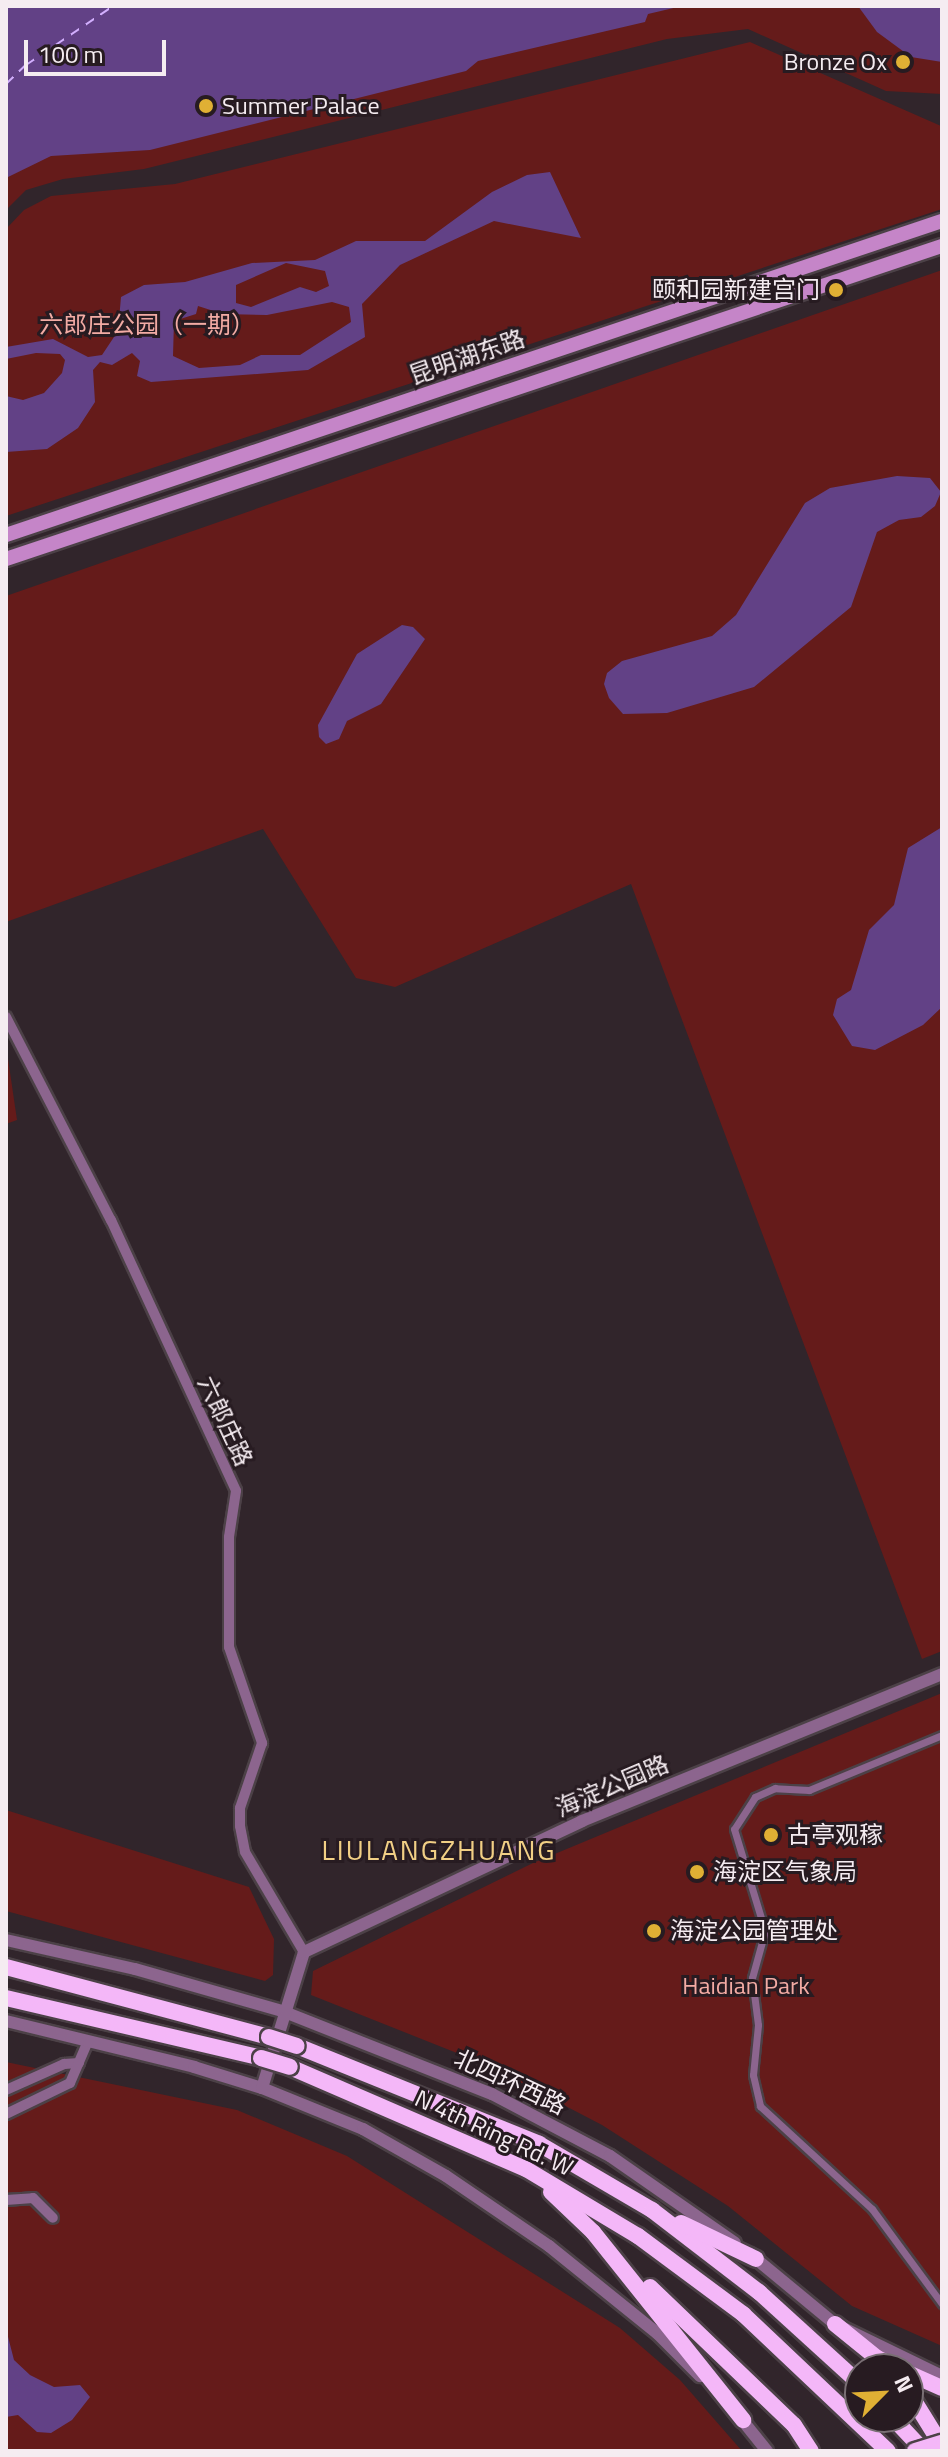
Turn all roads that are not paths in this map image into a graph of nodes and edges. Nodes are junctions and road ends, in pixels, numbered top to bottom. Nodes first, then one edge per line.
1 (942, 221) edge
2 (942, 246) edge
3 (6, 535) edge
4 (6, 559) edge
5 (6, 1017) edge
6 (942, 1674) edge
7 (942, 1735) edge
8 (6, 1940) edge
9 (304, 1952) junction
10 (6, 1967) edge
11 (6, 1998) edge
12 (282, 2011) junction
13 (6, 2021) edge
14 (88, 2041) junction
15 (79, 2063) junction
16 (262, 2088) junction
17 (6, 2090) edge
18 (6, 2114) edge
19 (526, 2169) junction
20 (6, 2200) edge
21 (652, 2210) junction
22 (53, 2218) dead end
23 (593, 2232) junction
24 (756, 2259) junction
25 (942, 2304) edge
26 (835, 2324) junction
27 (869, 2353) edge
28 (844, 2369) edge
29 (942, 2376) edge
30 (924, 2416) edge
31 (743, 2420) junction
32 (907, 2433) edge
33 (942, 2445) edge
34 (810, 2449) edge
35 (759, 2451) edge
36 (767, 2451) edge
37 (888, 2451) edge
38 (915, 2451) edge
39 (924, 2451) edge

1 - 3 main road, 昆明湖东路
2 - 4 main road, 昆明湖东路
5 - 9 street, 六郎庄路
6 - 9 street, 海淀公园路
7 - 25 street
8 - 12 street, 北四环西路
9 - 12 street
10 - 21 highway, N 4th Ring Rd. W, bridge
11 - 19 highway, N 4th Ring Rd. W, bridge
12 - 16 street
12 - 24 street, 北四环西路
13 - 14 street
14 - 15 street
14 - 16 street
15 - 17 street
15 - 18 street
16 - 31 street
19 - 23 highway
19 - 37 highway, N 4th Ring Rd. W
20 - 22 street
21 - 24 highway
21 - 28 highway, N 4th Ring Rd. W
23 - 31 highway
23 - 34 highway
24 - 26 street, 北四环西路
26 - 27 highway
26 - 29 street, 北四环西路
30 - 33 highway
31 - 35 street
31 - 36 street
32 - 39 highway
33 - 38 highway, bridge

